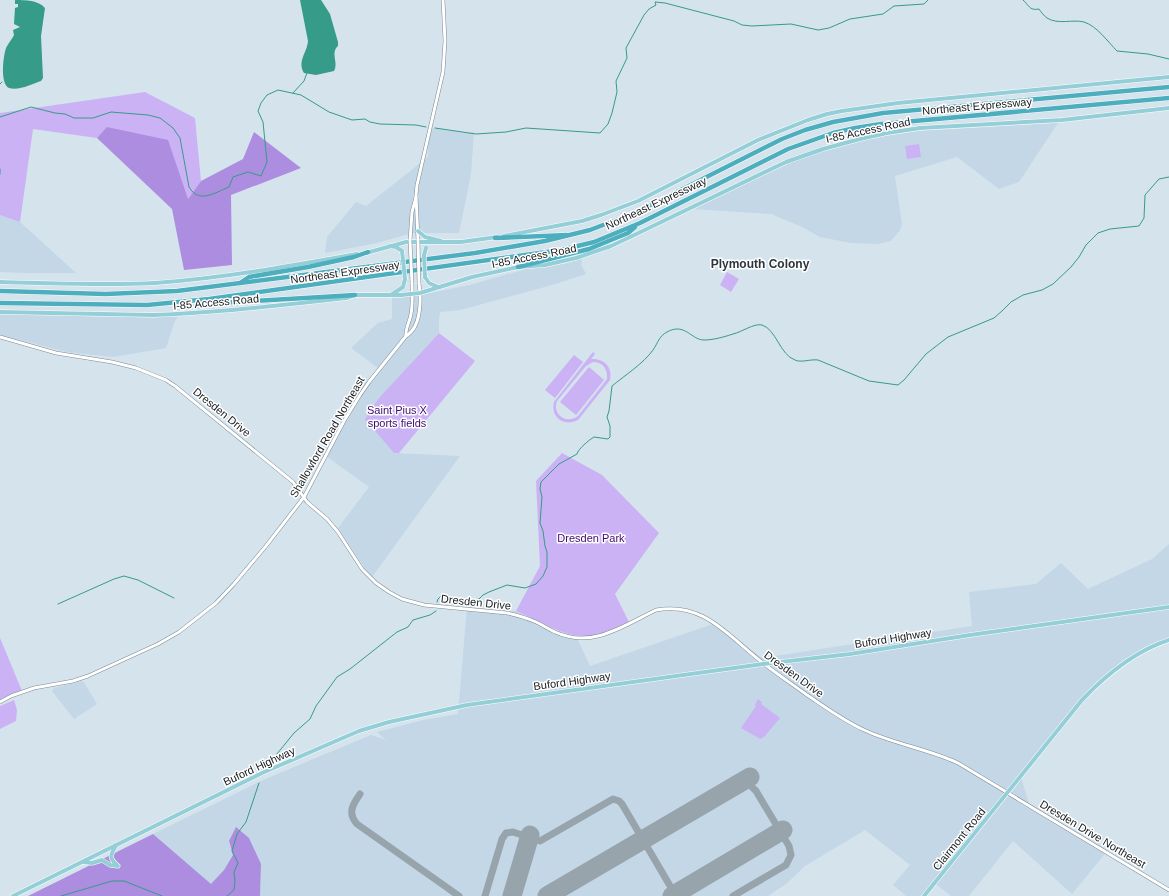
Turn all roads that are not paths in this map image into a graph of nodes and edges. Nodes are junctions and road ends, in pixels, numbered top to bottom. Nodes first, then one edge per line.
1 (443, 0) edge
2 (1169, 77) edge
3 (1169, 87) edge
4 (1169, 98) edge
5 (1169, 108) edge
6 (416, 195) junction
7 (640, 223) junction
8 (418, 231) junction
9 (572, 235) junction
10 (495, 238) junction
11 (410, 241) junction
12 (418, 241) junction
13 (436, 242) junction
14 (443, 242) junction
15 (390, 246) junction
16 (368, 252) junction
17 (518, 267) junction
18 (0, 282) edge
19 (240, 283) junction
20 (439, 287) junction
21 (0, 291) edge
22 (420, 293) junction
23 (412, 294) junction
24 (355, 295) junction
25 (390, 295) junction
26 (209, 299) junction
27 (0, 303) edge
28 (0, 312) edge
29 (406, 336) junction
30 (0, 337) edge
31 (304, 497) junction
32 (1169, 607) edge
33 (1169, 640) edge
34 (763, 664) junction
35 (0, 702) edge
36 (1008, 792) junction
37 (116, 845) junction
38 (84, 862) junction
39 (1169, 890) edge
40 (13, 896) edge
41 (924, 896) edge

1 - 6 street, Shallowford Road Northeast
2 - 10 main road, I-85 Access Road
3 - 9 highway, Northeast Expressway
4 - 7 highway, Northeast Expressway
5 - 17 main road, I-85 Access Road
6 - 8 street, Shallowford Road Northeast
6 - 11 street, Shallowford Road Northeast
7 - 17 highway
7 - 26 highway, Northeast Expressway
8 - 12 street, Shallowford Road Northeast
8 - 14 main road
9 - 10 highway
9 - 19 highway, Northeast Expressway
10 - 14 main road, I-85 Access Road
11 - 12 main road, I-85 Access Road
11 - 15 main road, I-85 Access Road
11 - 23 street, Shallowford Road Northeast, bridge
12 - 13 main road, I-85 Access Road
12 - 22 street, Shallowford Road Northeast, bridge
13 - 14 main road, I-85 Access Road
13 - 20 main road, bridge
15 - 16 main road, I-85 Access Road
15 - 25 main road, bridge
16 - 18 main road, I-85 Access Road
16 - 19 highway
17 - 20 main road, I-85 Access Road
19 - 21 highway, Northeast Expressway
20 - 22 main road, I-85 Access Road
22 - 23 main road, I-85 Access Road
22 - 29 street, Shallowford Road Northeast
23 - 25 main road, I-85 Access Road
23 - 29 street, Shallowford Road Northeast
24 - 25 main road, I-85 Access Road
24 - 26 highway
24 - 28 main road, I-85 Access Road
26 - 27 highway, Northeast Expressway
29 - 31 street, Shallowford Road Northeast
30 - 31 street, Dresden Drive
31 - 34 street, Dresden Drive
31 - 35 street, Shallowford Road Northeast
32 - 34 main road, Buford Highway
33 - 36 main road, Clairmont Road
34 - 36 street, Dresden Drive
34 - 37 main road, Buford Highway
36 - 39 street, Dresden Drive Northeast
36 - 41 main road, Clairmont Road
37 - 38 main road, Buford Highway
37 - 38 main road
38 - 40 main road, Buford Highway

